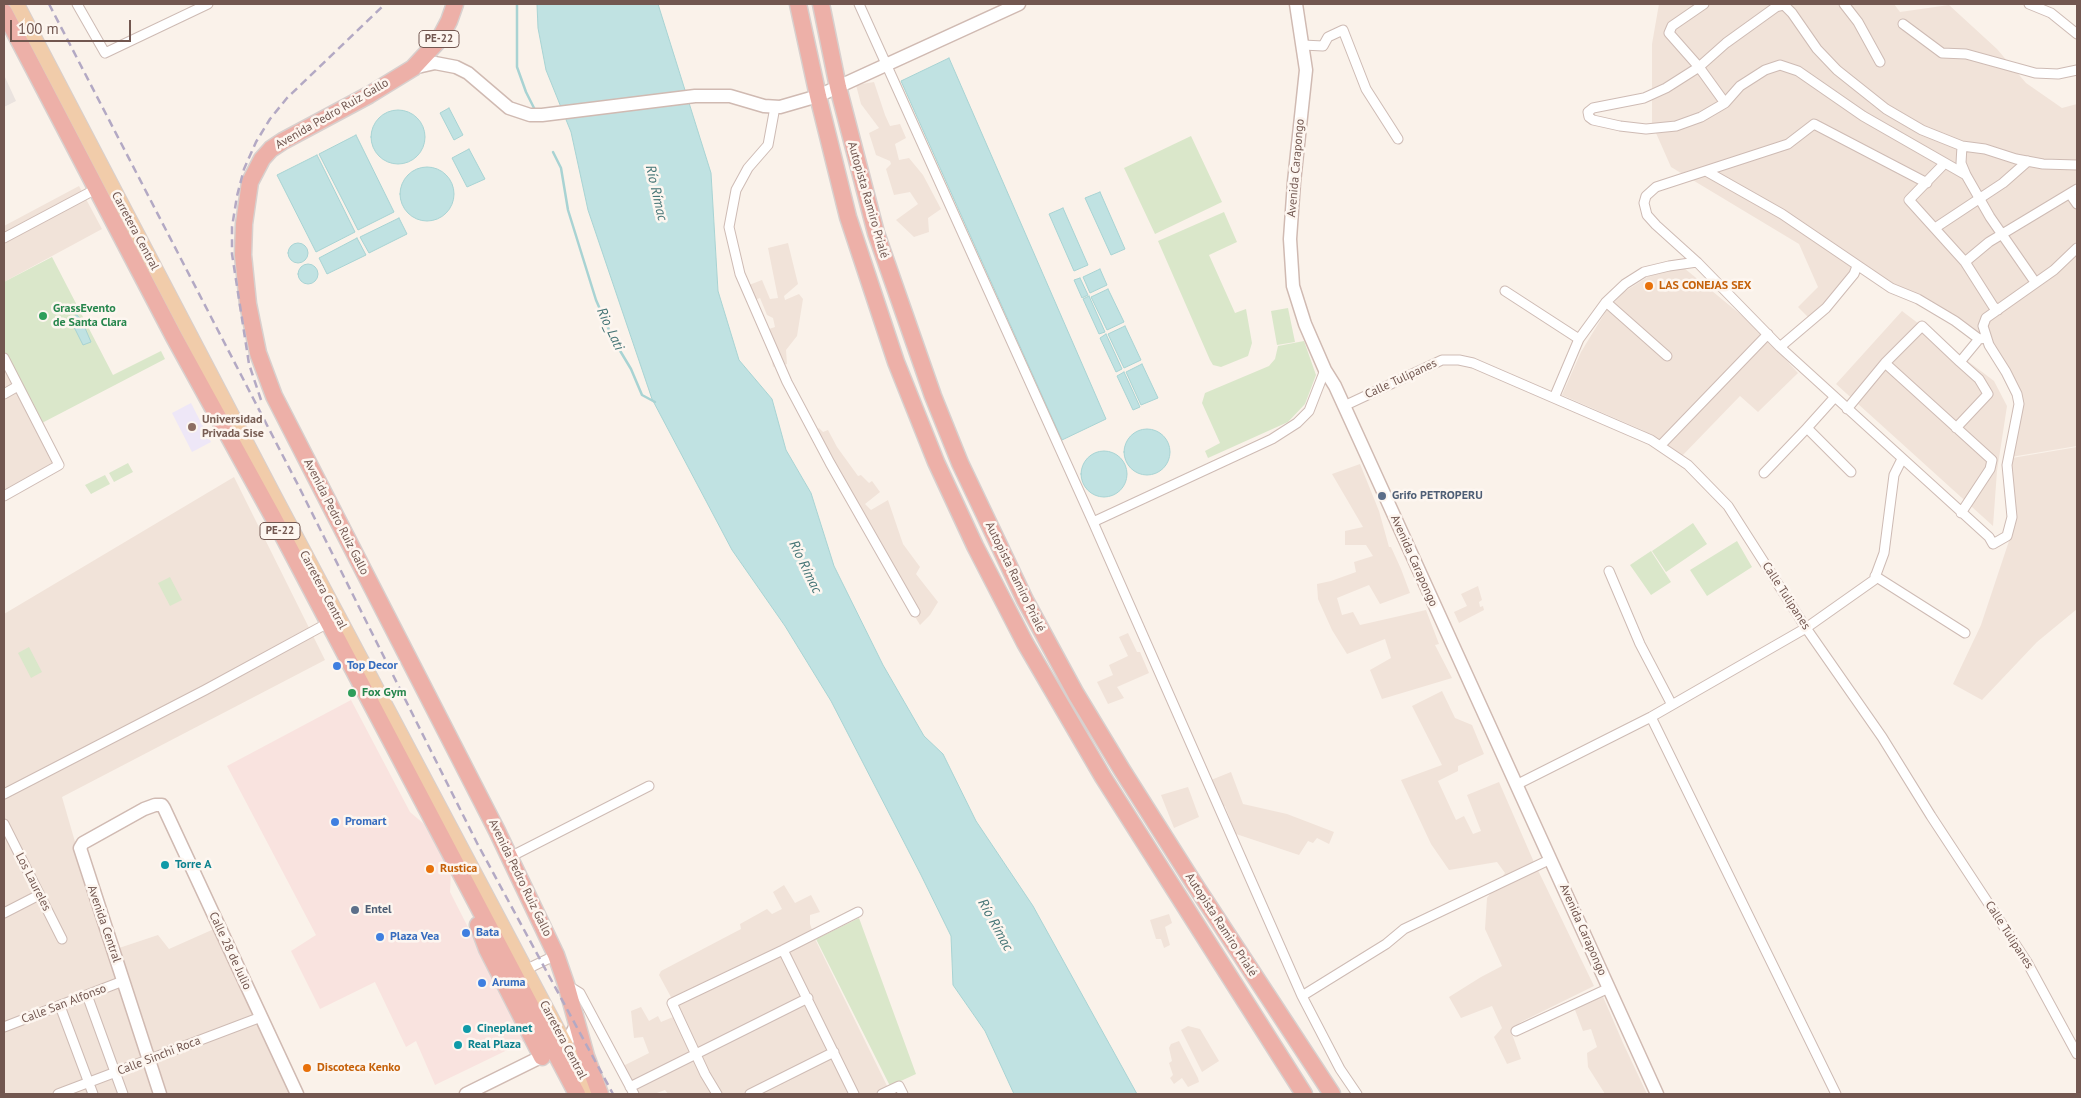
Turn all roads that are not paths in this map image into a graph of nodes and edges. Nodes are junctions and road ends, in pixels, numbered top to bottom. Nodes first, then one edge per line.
1 (17, 4) edge
2 (77, 4) edge
3 (208, 4) edge
4 (455, 4) edge
5 (798, 4) edge
6 (821, 4) edge
7 (859, 4) edge
8 (1019, 4) edge
9 (1296, 4) edge
10 (1704, 4) edge
11 (1844, 4) edge
12 (2029, 4) edge
13 (4, 12) edge
14 (1902, 24) dead end
15 (2077, 34) edge
16 (1303, 45) junction
17 (1880, 62) dead end
18 (886, 65) junction
19 (1699, 67) junction
20 (413, 68) junction
21 (2077, 70) edge
22 (838, 87) junction
23 (818, 96) junction
24 (1725, 103) junction
25 (775, 107) junction
26 (1398, 139) dead end
27 (1962, 146) junction
28 (2028, 161) junction
29 (1942, 162) junction
30 (2077, 165) edge
31 (1706, 171) junction
32 (1966, 175) junction
33 (1927, 183) junction
34 (96, 189) junction
35 (2074, 191) edge
36 (1979, 198) junction
37 (2077, 204) edge
38 (1935, 228) junction
39 (2003, 234) junction
40 (4, 238) edge
41 (2077, 248) edge
42 (1697, 262) junction
43 (1965, 262) junction
44 (1857, 266) junction
45 (2035, 282) junction
46 (1505, 290) dead end
47 (1606, 302) junction
48 (1998, 310) junction
49 (1768, 334) junction
50 (1983, 338) junction
51 (1579, 339) junction
52 (1780, 347) junction
53 (1667, 356) dead end
54 (4, 358) edge
55 (1960, 362) junction
56 (1885, 363) junction
57 (1324, 370) junction
58 (18, 386) junction
59 (4, 394) edge
60 (1554, 398) junction
61 (1834, 398) junction
62 (1344, 406) junction
63 (1847, 409) junction
64 (1807, 428) junction
65 (1956, 428) junction
66 (1660, 446) junction
67 (1902, 459) junction
68 (1851, 472) dead end
69 (1764, 473) dead end
70 (4, 496) edge
71 (1961, 513) junction
72 (1093, 522) junction
73 (1609, 571) dead end
74 (1875, 576) junction
75 (915, 612) dead end
76 (328, 623) junction
77 (1806, 628) junction
78 (1965, 634) dead end
79 (1672, 705) junction
80 (1651, 717) junction
81 (1516, 784) junction
82 (648, 786) dead end
83 (4, 794) edge
84 (164, 808) joint
85 (4, 824) edge
86 (510, 857) junction
87 (1551, 859) junction
88 (40, 895) junction
89 (858, 912) dead end
90 (4, 913) edge
91 (62, 939) dead end
92 (783, 950) junction
93 (556, 955) junction
94 (525, 970) junction
95 (123, 981) junction
96 (566, 984) junction
97 (1609, 988) junction
98 (87, 995) junction
99 (1302, 996) junction
100 (808, 998) junction
101 (60, 1006) junction
102 (260, 1017) junction
103 (577, 1024) junction
104 (4, 1028) edge
105 (1516, 1030) dead end
106 (554, 1051) junction
107 (834, 1052) junction
108 (695, 1054) junction
109 (2077, 1054) edge
110 (147, 1061) junction
111 (115, 1072) junction
112 (89, 1082) junction
113 (632, 1091) edge
114 (58, 1094) edge
115 (93, 1094) edge
116 (123, 1094) edge
117 (160, 1094) edge
118 (297, 1094) edge
119 (466, 1094) edge
120 (577, 1094) edge
121 (592, 1094) edge
122 (600, 1094) edge
123 (717, 1094) edge
124 (750, 1094) edge
125 (854, 1094) edge
126 (882, 1094) edge
127 (903, 1094) edge
128 (1304, 1094) edge
129 (1332, 1094) edge
130 (1357, 1094) edge
131 (1657, 1094) edge
132 (1836, 1094) edge

1 - 94 main road, Carretera Central
2 - 3 street
4 - 20 highway, Avenida Pedro Ruiz Gallo / PE-22
5 - 23 highway, Autopista Ramiro Prialé
6 - 22 highway, Autopista Ramiro Prialé
7 - 18 street
8 - 18 street
9 - 16 street, Avenida Carapongo
10 - 19 street
11 - 17 street
12 - 15 street
13 - 34 highway, Carretera Central / PE-22
14 - 21 street
16 - 26 street
16 - 57 street, Avenida Carapongo
18 - 22 street
18 - 72 street
19 - 24 street
19 - 24 street
19 - 27 street
20 - 25 street
20 - 86 highway, Avenida Pedro Ruiz Gallo / PE-22
22 - 23 street
22 - 129 highway, Autopista Ramiro Prialé
23 - 25 street
23 - 128 highway, Autopista Ramiro Prialé
24 - 29 street
25 - 75 street
27 - 28 street
27 - 32 street
28 - 30 street
28 - 36 street
29 - 32 street
29 - 33 street
31 - 33 street
31 - 42 street
31 - 44 street
32 - 36 street
33 - 38 street
34 - 40 street
34 - 76 highway, Carretera Central / PE-22
35 - 37 street
35 - 39 street
36 - 38 street
36 - 39 street
38 - 43 street
39 - 43 street
39 - 45 street
41 - 45 street
42 - 47 street
42 - 49 street
43 - 48 street
44 - 50 street
44 - 52 street
45 - 48 street
46 - 51 street
47 - 51 street
47 - 53 street
48 - 50 street
49 - 52 street
49 - 66 street
50 - 55 street
50 - 71 street
51 - 60 street
52 - 61 street
54 - 58 street
55 - 56 street
55 - 65 street
56 - 63 street
56 - 65 street
57 - 62 street, Avenida Carapongo
57 - 72 street
58 - 59 street
58 - 70 street
60 - 62 street, Calle Tulipanes
60 - 66 street, Calle Tulipanes
61 - 63 street
61 - 64 street
62 - 81 street, Avenida Carapongo
63 - 67 street
64 - 68 street
64 - 69 street
65 - 71 street
66 - 77 street, Calle Tulipanes
67 - 71 street
67 - 74 street
72 - 99 street
73 - 79 street
74 - 77 street
74 - 78 street
76 - 83 street
76 - 106 highway, Carretera Central / PE-22
77 - 79 street
77 - 109 street, Calle Tulipanes
79 - 80 street
80 - 81 street
80 - 132 street
81 - 87 street, Avenida Carapongo
82 - 86 street
84 - 95 street, Avenida Central
84 - 102 street, Calle 28 de Julio
85 - 88 street, Los Laureles
86 - 93 highway, Avenida Pedro Ruiz Gallo / PE-22
87 - 97 street, Avenida Carapongo
87 - 99 street
88 - 90 street
88 - 91 street, Los Laureles
89 - 92 street
92 - 100 street
92 - 108 street
93 - 94 street
93 - 96 highway, Avenida Pedro Ruiz Gallo / PE-22
94 - 106 main road, Carretera Central
95 - 98 street, Calle San Alfonso
95 - 110 street, Avenida Central
96 - 103 highway, Avenida Pedro Ruiz Gallo / PE-22
96 - 113 street
97 - 105 street
97 - 131 street, Avenida Carapongo
98 - 101 street, Calle San Alfonso
98 - 111 street
99 - 130 street
100 - 107 street
100 - 108 street
101 - 104 street, Calle San Alfonso
101 - 112 street
102 - 110 street, Calle Sinchi Roca
102 - 118 street, Calle 28 de Julio
103 - 106 street
103 - 122 highway, Avenida Pedro Ruiz Gallo / PE-22
106 - 119 street
106 - 120 highway, Carretera Central / PE-22
106 - 121 main road, Carretera Central
107 - 124 street
107 - 125 street
108 - 113 street
108 - 123 street
110 - 111 street, Calle Sinchi Roca
110 - 117 street, Avenida Central
111 - 112 street, Calle Sinchi Roca
111 - 116 street
112 - 114 street, Calle Sinchi Roca
112 - 115 street
126 - 127 street

